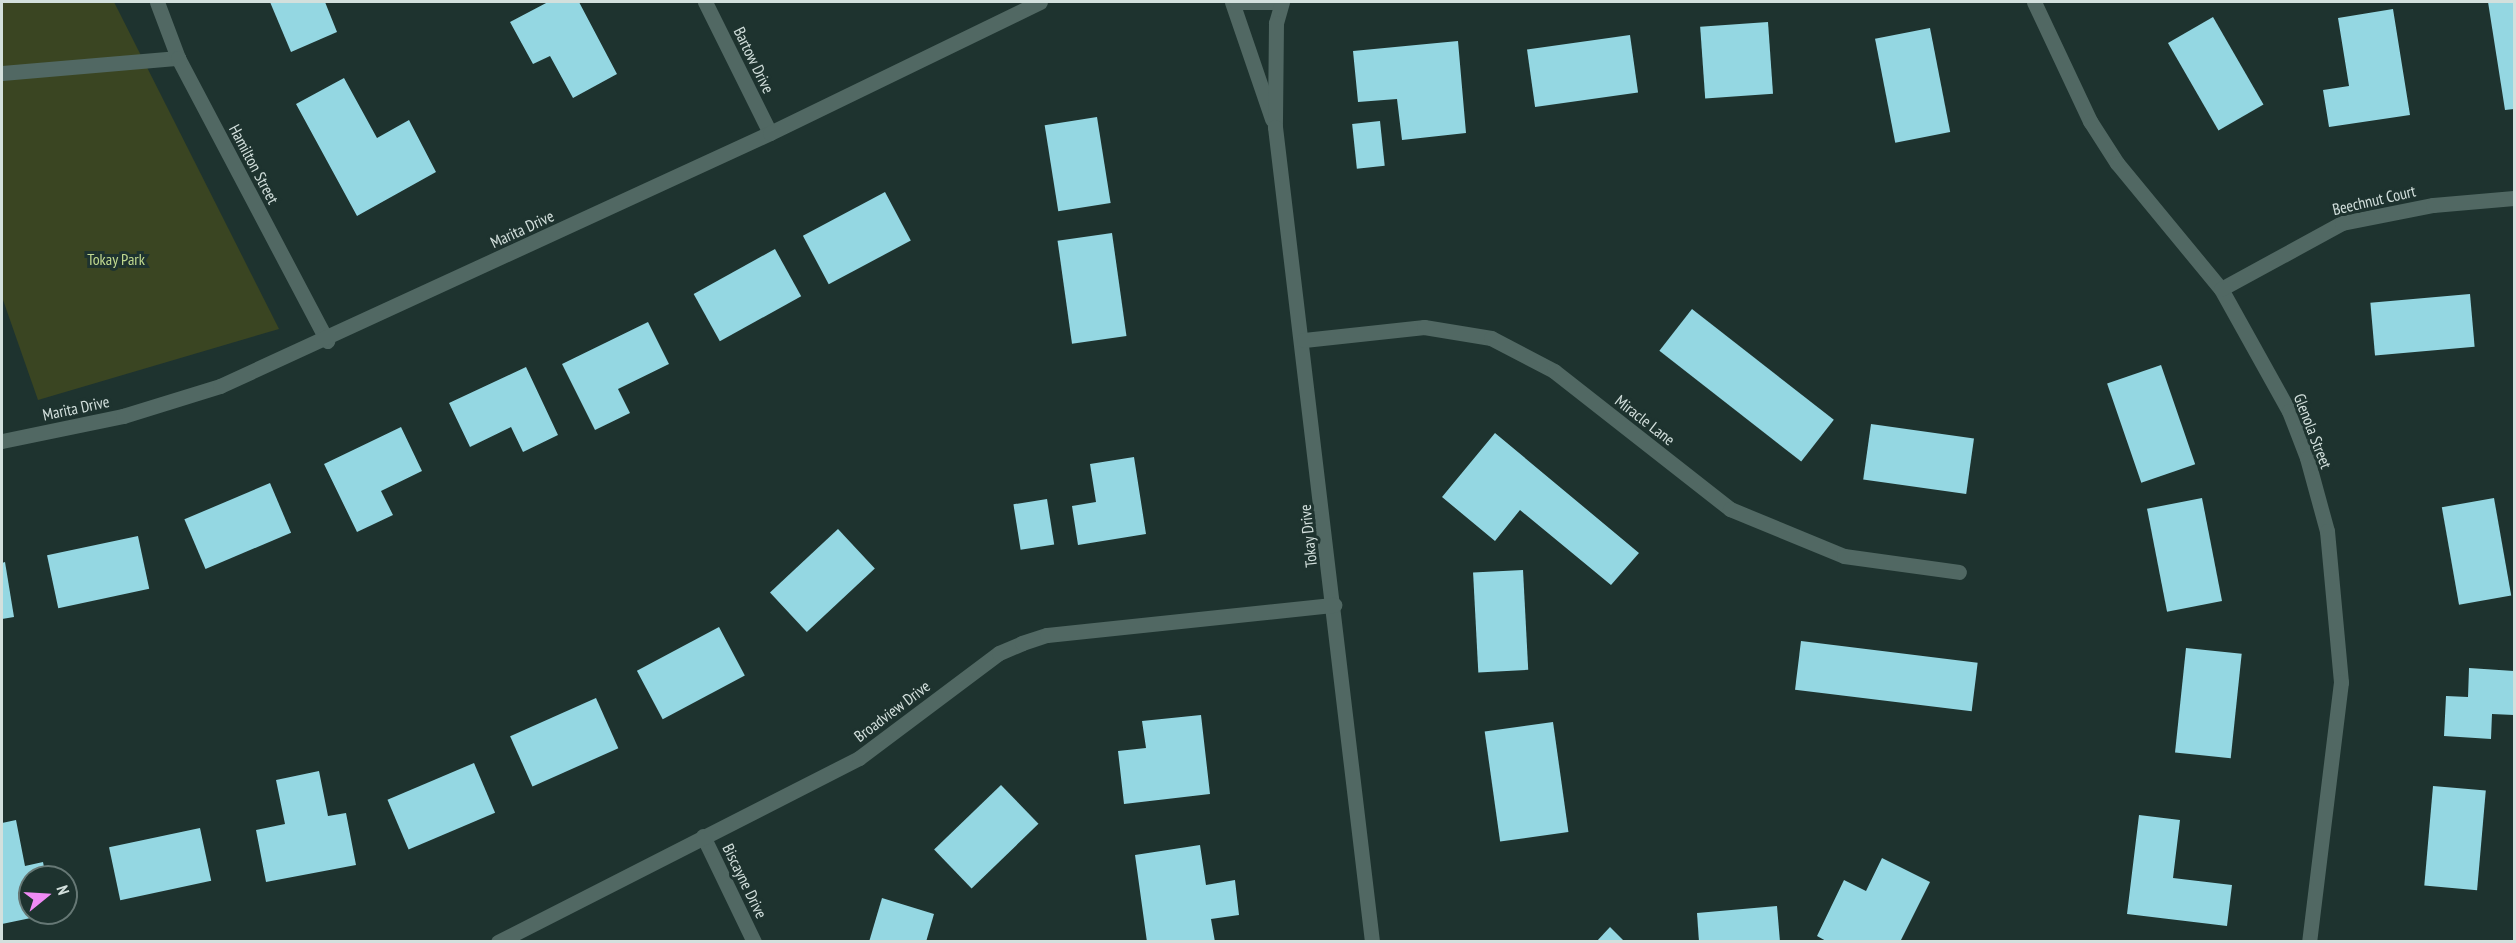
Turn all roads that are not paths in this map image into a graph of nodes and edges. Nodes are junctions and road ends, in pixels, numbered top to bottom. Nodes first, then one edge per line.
1 (157, 2) edge
2 (705, 2) edge
3 (1040, 2) edge
4 (1232, 2) edge
5 (1236, 2) edge
6 (1272, 2) edge
7 (1282, 2) edge
8 (2034, 2) edge
9 (178, 58) junction
10 (2, 73) edge
11 (1275, 127) junction
12 (770, 133) junction
13 (2514, 198) edge
14 (2222, 289) junction
15 (1304, 340) junction
16 (327, 341) junction
17 (2, 441) edge
18 (1959, 572) dead end
19 (1334, 605) junction
20 (703, 836) junction
21 (498, 942) edge
22 (754, 942) edge
23 (1372, 942) edge
24 (2309, 942) edge

1 - 9 street, Hamilton Street
2 - 12 street, Bartow Drive
3 - 12 street, Marita Drive
4 - 11 street, Tokay Drive
5 - 6 street
7 - 11 street, Tokay Drive
8 - 14 street, Glenola Street
9 - 10 street
9 - 16 street, Hamilton Street
11 - 15 street, Tokay Drive
12 - 16 street, Marita Drive
13 - 14 street, Beechnut Court
14 - 24 street, Glenola Street
15 - 18 street, Miracle Lane
15 - 19 street, Tokay Drive
16 - 17 street, Marita Drive
19 - 20 street, Broadview Drive
19 - 23 street, Tokay Drive
20 - 21 street, Broadview Drive
20 - 22 street, Biscayne Drive

